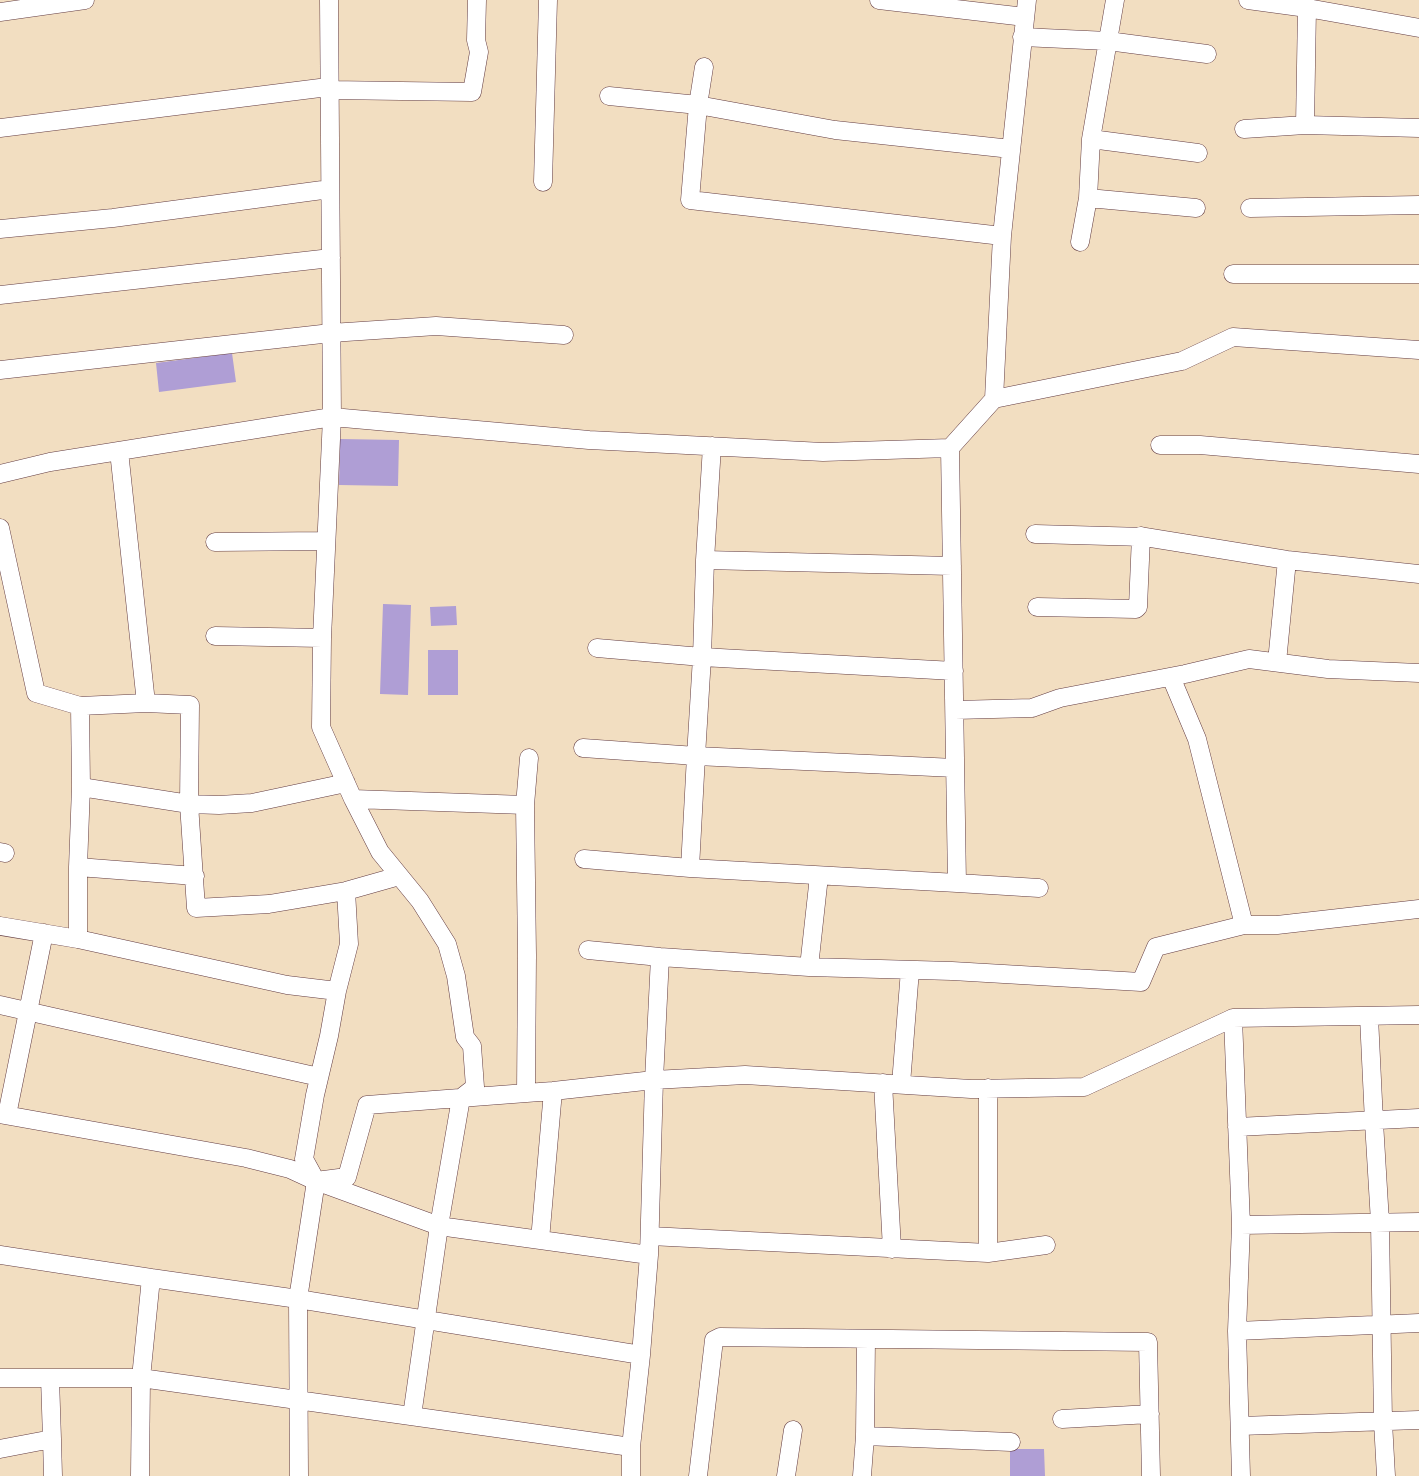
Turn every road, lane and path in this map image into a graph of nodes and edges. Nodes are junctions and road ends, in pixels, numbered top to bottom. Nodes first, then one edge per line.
1 (78, 0) edge
2 (329, 0) edge
3 (477, 0) edge
4 (548, 0) edge
5 (879, 0) edge
6 (1115, 0) edge
7 (1248, 0) edge
8 (1307, 8) junction
9 (1026, 9) edge
10 (0, 12) edge
11 (1419, 28) edge
12 (1022, 37) junction
13 (1108, 41) junction
14 (1207, 54) dead end
15 (704, 67) dead end
16 (330, 90) junction
17 (609, 96) dead end
18 (698, 105) junction
19 (1305, 125) junction
20 (0, 128) edge
21 (1419, 128) edge
22 (1244, 129) dead end
23 (1090, 139) junction
24 (1011, 149) junction
25 (1198, 153) dead end
26 (543, 182) dead end
27 (330, 189) junction
28 (1088, 198) junction
29 (1419, 205) edge
30 (1196, 208) dead end
31 (1250, 208) dead end
32 (0, 229) edge
33 (1002, 236) junction
34 (1080, 242) dead end
35 (331, 258) junction
36 (1233, 274) dead end
37 (1419, 274) edge
38 (0, 295) edge
39 (331, 333) junction
40 (564, 335) dead end
41 (1419, 350) edge
42 (0, 370) edge
43 (994, 399) junction
44 (332, 417) junction
45 (1160, 445) dead end
46 (712, 446) junction
47 (950, 448) junction
48 (119, 451) junction
49 (1419, 464) edge
50 (0, 474) edge
51 (0, 528) edge
52 (1035, 534) dead end
53 (1143, 536) junction
54 (326, 541) junction
55 (215, 542) dead end
56 (705, 560) junction
57 (1287, 560) junction
58 (952, 566) junction
59 (1419, 574) edge
60 (1037, 607) dead end
61 (215, 636) dead end
62 (322, 638) junction
63 (597, 648) dead end
64 (702, 657) junction
65 (1278, 662) junction
66 (954, 670) junction
67 (1419, 674) edge
68 (1171, 677) junction
69 (146, 703) junction
70 (80, 706) junction
71 (954, 710) junction
72 (583, 748) dead end
73 (696, 756) junction
74 (529, 758) dead end
75 (955, 768) junction
76 (81, 787) junction
77 (349, 791) junction
78 (189, 804) junction
79 (526, 805) junction
80 (584, 859) dead end
81 (78, 867) junction
82 (690, 868) junction
83 (195, 876) junction
84 (399, 876) junction
85 (818, 876) junction
86 (957, 883) junction
87 (1039, 888) dead end
88 (346, 891) junction
89 (1419, 909) edge
90 (1244, 925) junction
91 (0, 926) edge
92 (44, 934) junction
93 (78, 939) junction
94 (588, 950) dead end
95 (660, 957) junction
96 (809, 967) junction
97 (910, 970) junction
98 (337, 991) junction
99 (0, 1005) edge
100 (28, 1011) junction
101 (1419, 1015) edge
102 (1369, 1017) junction
103 (1233, 1018) junction
104 (319, 1077) junction
105 (654, 1080) junction
106 (892, 1084) junction
107 (988, 1088) junction
108 (553, 1091) junction
109 (526, 1093) junction
110 (461, 1098) junction
111 (4, 1114) edge
112 (1419, 1118) edge
113 (1374, 1122) junction
114 (1237, 1127) junction
115 (316, 1181) junction
116 (1380, 1222) junction
117 (1419, 1222) edge
118 (1241, 1225) junction
119 (439, 1226) junction
120 (650, 1236) junction
121 (540, 1240) junction
122 (1046, 1245) dead end
123 (892, 1248) junction
124 (988, 1253) junction
125 (0, 1255) edge
126 (649, 1255) junction
127 (152, 1278) junction
128 (298, 1299) junction
129 (425, 1320) junction
130 (1419, 1323) edge
131 (1382, 1324) junction
132 (1237, 1331) junction
133 (866, 1339) junction
134 (641, 1354) junction
135 (0, 1378) edge
136 (50, 1378) junction
137 (141, 1378) junction
138 (300, 1400) junction
139 (1150, 1414) junction
140 (412, 1416) junction
141 (1062, 1419) dead end
142 (1419, 1420) edge
143 (1383, 1422) junction
144 (1240, 1426) junction
145 (793, 1430) dead end
146 (864, 1436) junction
147 (52, 1439) junction
148 (1011, 1442) dead end
149 (630, 1447) junction
150 (0, 1449) edge
151 (54, 1476) edge
152 (140, 1476) edge
153 (299, 1476) edge
154 (631, 1476) edge
155 (698, 1476) edge
156 (786, 1476) edge
157 (862, 1476) edge
158 (1151, 1476) edge
159 (1241, 1476) edge
160 (1386, 1476) edge

1 - 10 street
2 - 16 street
3 - 16 street
4 - 26 street
5 - 9 street
6 - 13 street
7 - 8 street
8 - 11 street
8 - 19 street
9 - 12 street
12 - 13 street
12 - 24 street
13 - 14 street
13 - 23 street
15 - 18 street
16 - 20 street
16 - 27 street
17 - 18 street
18 - 24 street
18 - 33 street
19 - 21 street
19 - 22 street
23 - 25 street
23 - 28 street
24 - 33 street
27 - 32 street
27 - 35 street
28 - 30 street
28 - 34 street
29 - 31 street
33 - 43 street
35 - 38 street
35 - 39 street
36 - 37 street
39 - 40 street
39 - 42 street
39 - 44 street
41 - 43 street
43 - 47 street
44 - 46 street
44 - 48 street
44 - 54 street
45 - 49 street
46 - 47 street
46 - 56 street
47 - 58 street
48 - 50 street
48 - 69 street
51 - 70 street
52 - 53 street
53 - 57 street
53 - 60 street
54 - 55 street
54 - 62 street
56 - 58 street
56 - 64 street
57 - 59 street
57 - 65 street
58 - 66 street
61 - 62 street
62 - 77 street
63 - 64 street
64 - 66 street
64 - 73 street
65 - 67 street
65 - 68 street
66 - 71 street
68 - 71 street
68 - 90 street
69 - 70 street
69 - 78 street
70 - 76 street
71 - 75 street
72 - 73 street
73 - 75 street
73 - 82 street
74 - 79 street
75 - 86 street
76 - 78 street
76 - 81 street
77 - 78 street
77 - 79 street
77 - 84 street
78 - 83 street
79 - 109 street
80 - 82 street
81 - 83 street
81 - 93 street
82 - 85 street
83 - 88 street
84 - 88 street
84 - 110 street
85 - 86 street
85 - 96 street
86 - 87 street
88 - 98 street
89 - 90 street
90 - 97 street
91 - 92 street
92 - 93 street
92 - 100 street
93 - 98 street
94 - 95 street
95 - 96 street
95 - 105 street
96 - 97 street
97 - 106 street
98 - 104 street
99 - 100 street
100 - 104 street
100 - 111 street
101 - 102 street
102 - 103 street
102 - 113 street
103 - 107 street
103 - 114 street
104 - 115 street
105 - 106 street
105 - 108 street
105 - 120 street
106 - 107 street
106 - 123 street
107 - 124 street
108 - 109 street
108 - 121 street
109 - 110 street
110 - 115 street
110 - 119 street
111 - 115 street
112 - 113 street
113 - 114 street
113 - 116 street
114 - 118 street
115 - 119 street
115 - 128 street
116 - 117 street
116 - 118 street
116 - 131 street
118 - 132 street
119 - 121 street
119 - 129 street
120 - 123 street
120 - 126 street
121 - 126 street
122 - 124 street
123 - 124 street
125 - 127 street
126 - 134 street
127 - 128 street
127 - 137 street
128 - 129 street
128 - 138 street
129 - 134 street
129 - 140 street
130 - 131 street
131 - 132 street
131 - 143 street
132 - 144 street
133 - 139 street
133 - 146 street
133 - 155 street
134 - 149 street
135 - 136 street
136 - 137 street
136 - 147 street
137 - 138 street
137 - 152 street
138 - 140 street
138 - 153 street
139 - 141 street
139 - 158 street
140 - 149 street
142 - 143 street
143 - 144 street
143 - 160 street
144 - 159 street
145 - 156 street
146 - 148 street
146 - 157 street
147 - 150 street
147 - 151 street
149 - 154 street

